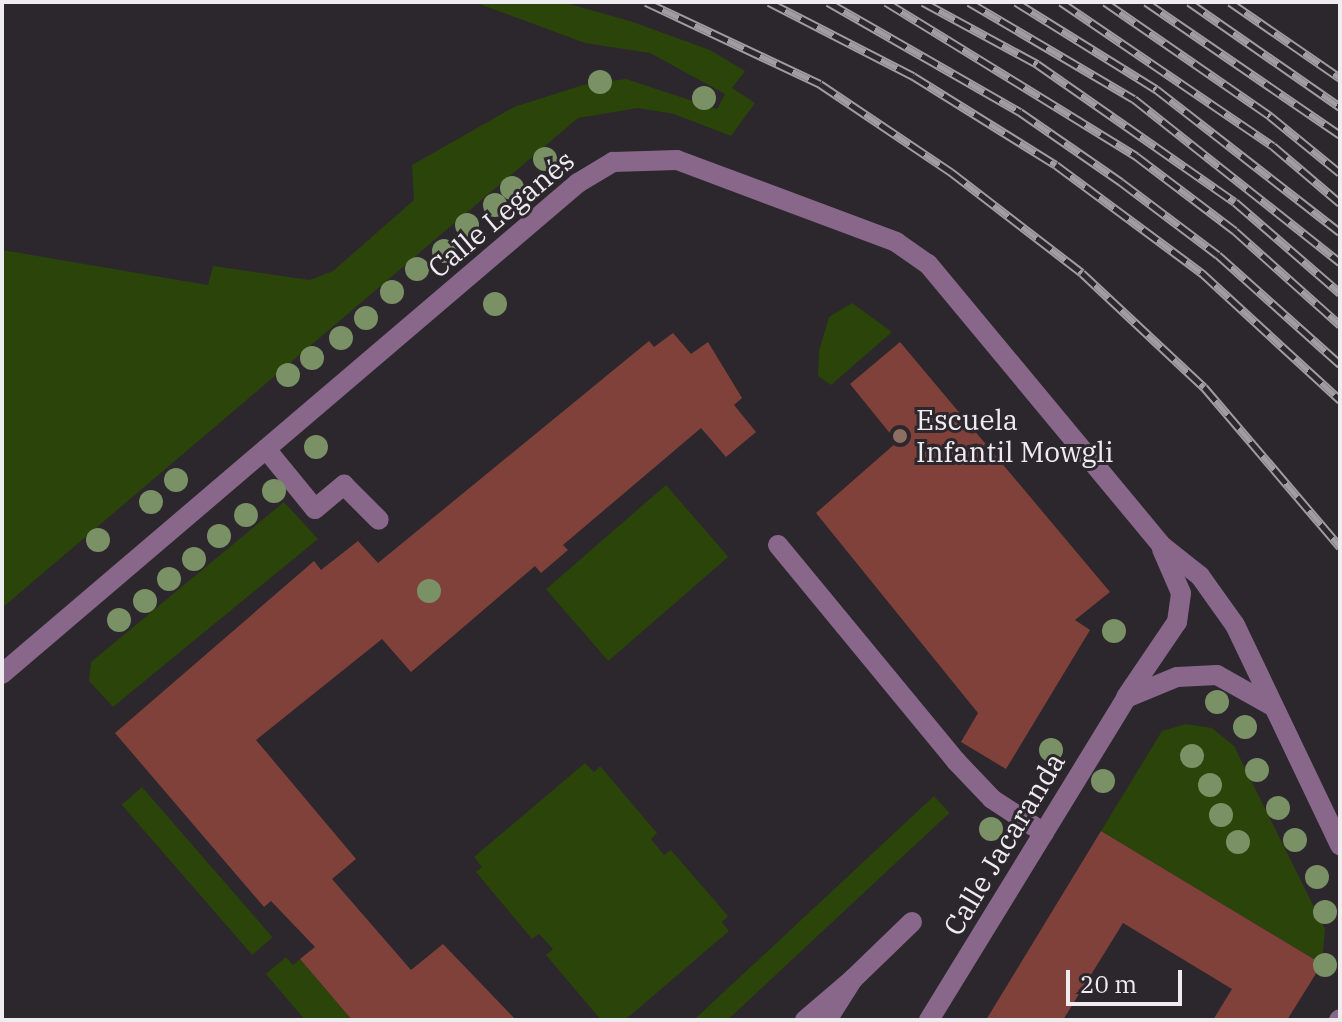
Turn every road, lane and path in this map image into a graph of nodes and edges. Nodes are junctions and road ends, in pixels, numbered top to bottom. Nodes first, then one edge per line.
1 (266, 449) junction
2 (379, 520) dead end
3 (778, 545) dead end
4 (1161, 545) junction
5 (2, 674) edge
6 (1126, 698) junction
7 (1277, 709) junction
8 (1044, 833) junction
9 (1340, 845) edge
10 (912, 922) dead end
11 (853, 979) junction
12 (805, 1020) edge
13 (827, 1020) edge
14 (929, 1020) edge

1 - 2 street
1 - 4 street, Calle Leganés
1 - 5 street, Calle Leganés
3 - 8 street
4 - 6 street, Calle Jacaranda
4 - 7 street
6 - 7 street
6 - 8 street, Calle Jacaranda
7 - 9 street
8 - 14 street, Calle Jacaranda
10 - 11 street
11 - 12 street
11 - 13 street

